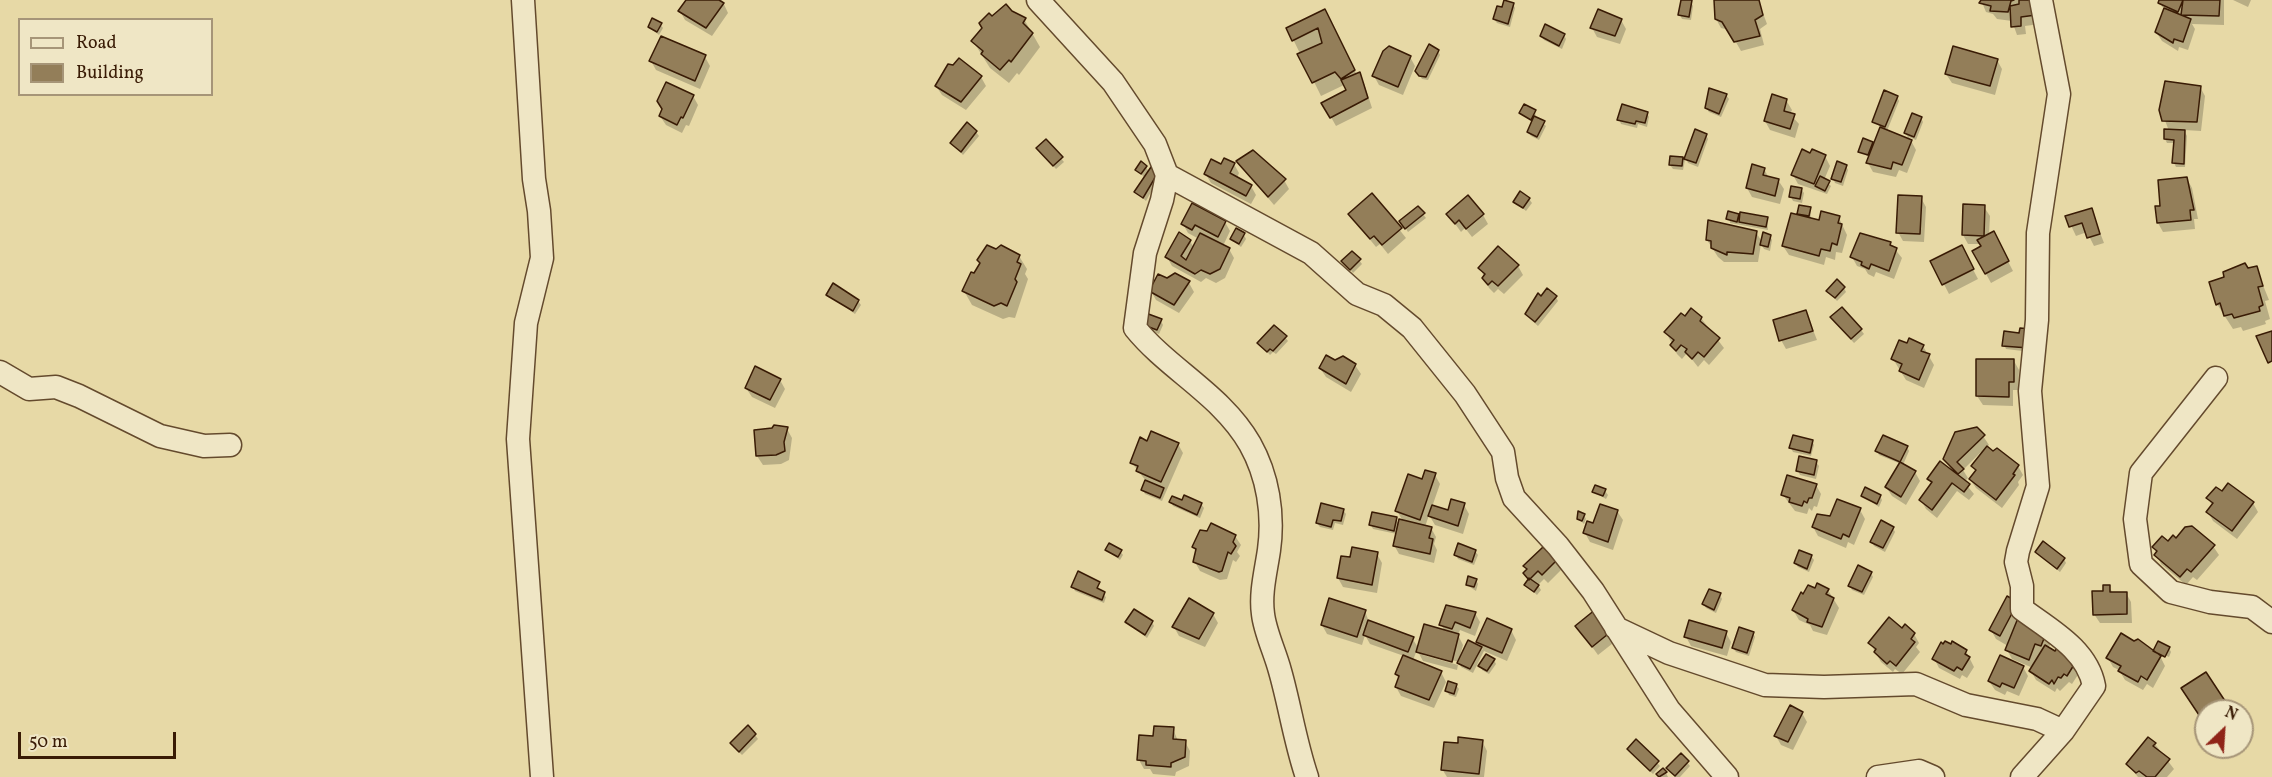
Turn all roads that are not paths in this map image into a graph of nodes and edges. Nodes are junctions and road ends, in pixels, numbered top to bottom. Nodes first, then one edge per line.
1 (523, 0) edge
2 (1038, 0) edge
3 (2042, 0) edge
4 (1167, 175) junction
5 (0, 372) edge
6 (2216, 378) dead end
7 (230, 445) dead end
8 (2272, 622) edge
9 (1616, 628) junction
10 (2063, 731) junction
11 (542, 777) edge
12 (1307, 777) edge
13 (1727, 777) edge
14 (1878, 777) edge
15 (1933, 777) edge
16 (2022, 777) edge

1 - 11 street
2 - 4 street
3 - 10 street
4 - 9 street
4 - 12 street
5 - 7 street
6 - 8 street
9 - 10 street
9 - 13 street
10 - 16 street
14 - 15 street

